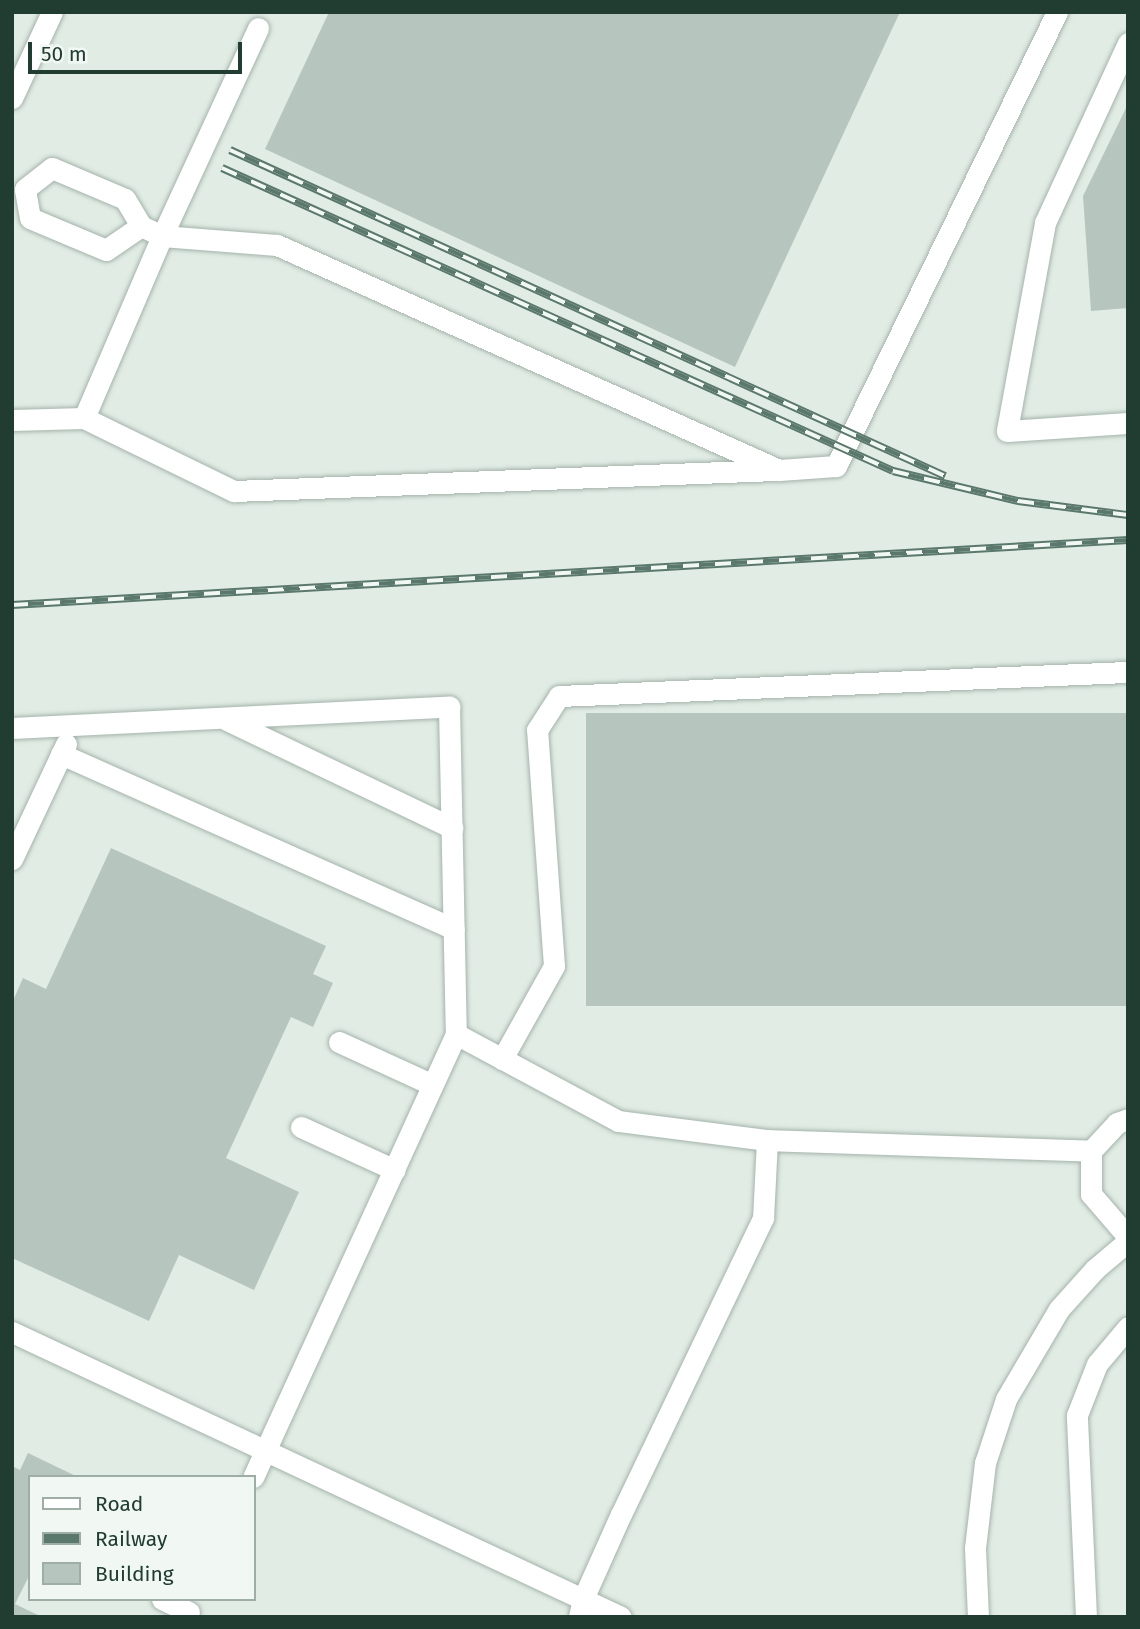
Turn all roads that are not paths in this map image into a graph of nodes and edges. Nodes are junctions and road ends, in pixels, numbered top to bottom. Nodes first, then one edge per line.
1 (52, 12) edge
2 (1056, 12) edge
3 (258, 28) dead end
4 (1128, 43) edge
5 (13, 94) edge
6 (19, 186) edge
7 (141, 226) junction
8 (162, 236) junction
9 (84, 418) junction
10 (12, 420) edge
11 (1128, 424) edge
12 (779, 470) junction
13 (1128, 672) edge
14 (223, 718) junction
15 (75, 725) junction
16 (12, 728) edge
17 (61, 754) junction
18 (452, 828) junction
19 (12, 859) edge
20 (454, 929) junction
21 (456, 1034) junction
22 (339, 1042) dead end
23 (502, 1059) junction
24 (433, 1085) junction
25 (1128, 1119) edge
26 (301, 1127) dead end
27 (767, 1140) junction
28 (1091, 1150) junction
29 (395, 1170) junction
30 (1128, 1239) edge
31 (1128, 1328) edge
32 (12, 1332) edge
33 (266, 1451) junction
34 (254, 1475) edge
35 (168, 1601) edge
36 (581, 1608) edge
37 (190, 1609) edge
38 (621, 1617) edge
39 (978, 1617) edge
40 (1086, 1617) edge

1 - 5 street
2 - 12 street
3 - 8 street
4 - 11 street
6 - 7 street
6 - 7 street
7 - 8 street
8 - 9 street
8 - 12 street
9 - 10 street
9 - 12 street
13 - 23 street
14 - 15 street
14 - 18 street
14 - 18 street
15 - 16 street
15 - 17 street
17 - 19 street
17 - 20 street
18 - 20 street
20 - 21 street
21 - 23 street
21 - 24 street
22 - 24 street
23 - 27 street
24 - 29 street
25 - 28 street
26 - 29 street
27 - 28 street
27 - 36 street
28 - 30 street
29 - 33 street
30 - 39 street
31 - 40 street
32 - 33 street
33 - 34 street
33 - 36 street
35 - 37 street
36 - 38 street

